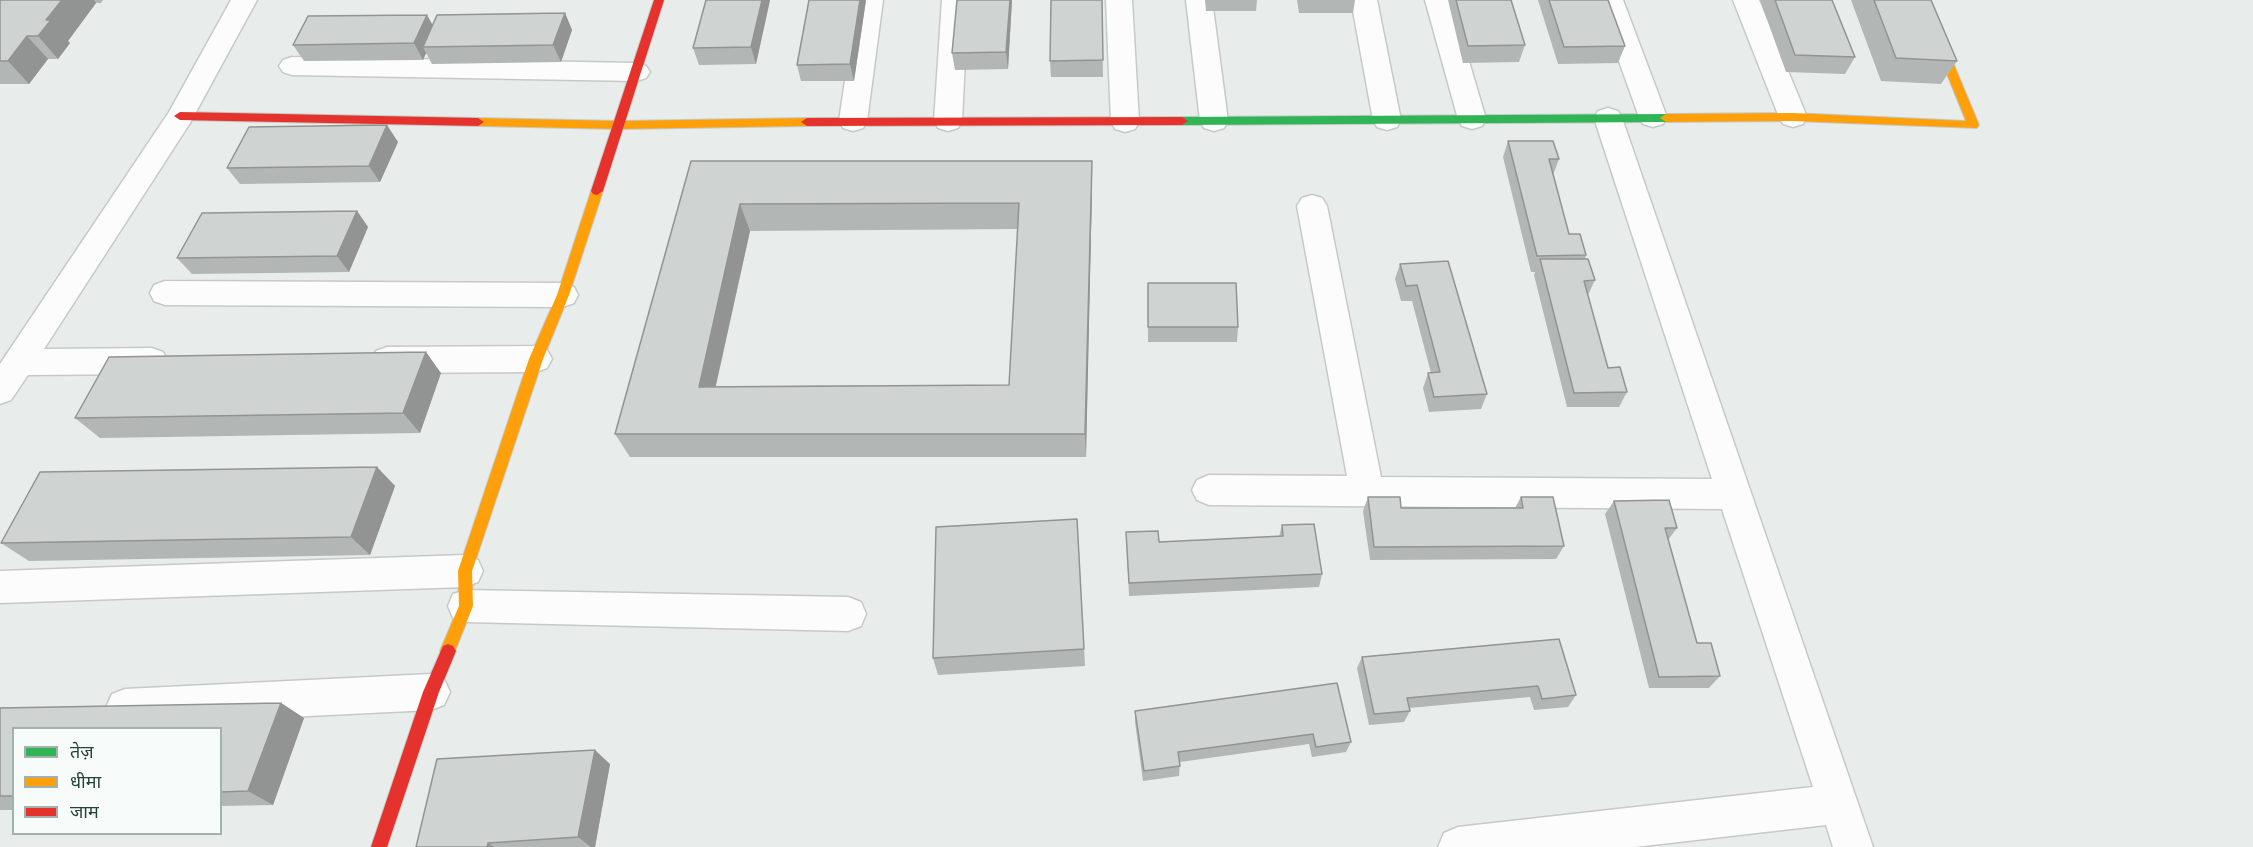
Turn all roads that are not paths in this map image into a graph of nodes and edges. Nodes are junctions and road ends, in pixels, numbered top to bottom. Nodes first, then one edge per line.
1 (244, 0) edge
2 (659, 0) edge
3 (870, 0) edge
4 (955, 0) edge
5 (1119, 0) edge
6 (1199, 0) edge
7 (1364, 0) edge
8 (1438, 0) edge
9 (1610, 0) edge
10 (1746, 0) edge
11 (1922, 0) edge
12 (292, 66) edge
13 (637, 72) junction
14 (180, 116) junction
15 (1653, 117) junction
16 (1793, 117) junction
17 (1608, 118) junction
18 (1472, 119) junction
19 (1387, 120) junction
20 (853, 121) junction
21 (948, 121) junction
22 (1214, 121) junction
23 (1125, 122) junction
24 (620, 125) junction
25 (1312, 206) dead end
26 (165, 293) dead end
27 (563, 295) junction
28 (536, 359) junction
29 (360, 360) edge
30 (183, 361) edge
31 (19, 362) junction
32 (0, 391) edge
33 (1209, 490) dead end
34 (1367, 492) junction
35 (1735, 494) junction
36 (0, 587) edge
37 (466, 589) junction
38 (848, 614) dead end
39 (431, 692) junction
40 (96, 709) edge
41 (1838, 804) junction
42 (379, 847) edge
43 (1458, 847) edge
44 (1853, 847) edge

1 - 14 street
2 - 13 street
3 - 20 street
4 - 21 street
5 - 23 street
6 - 22 street
7 - 19 street
8 - 18 street
9 - 15 street
10 - 16 street
11 - 16 street
12 - 13 street
13 - 24 street
14 - 24 street
14 - 31 street
15 - 16 street
15 - 17 street
17 - 18 street
17 - 35 street
18 - 19 street
19 - 22 street
20 - 21 street
20 - 24 street
21 - 23 street
22 - 23 street
24 - 27 street
25 - 34 street
26 - 27 street
27 - 28 street
28 - 29 street
28 - 37 street
30 - 31 street
31 - 32 street
33 - 34 street
34 - 35 street
35 - 41 street
36 - 37 street
37 - 38 street
37 - 39 street
39 - 40 street
39 - 42 street
41 - 43 street
41 - 44 street

